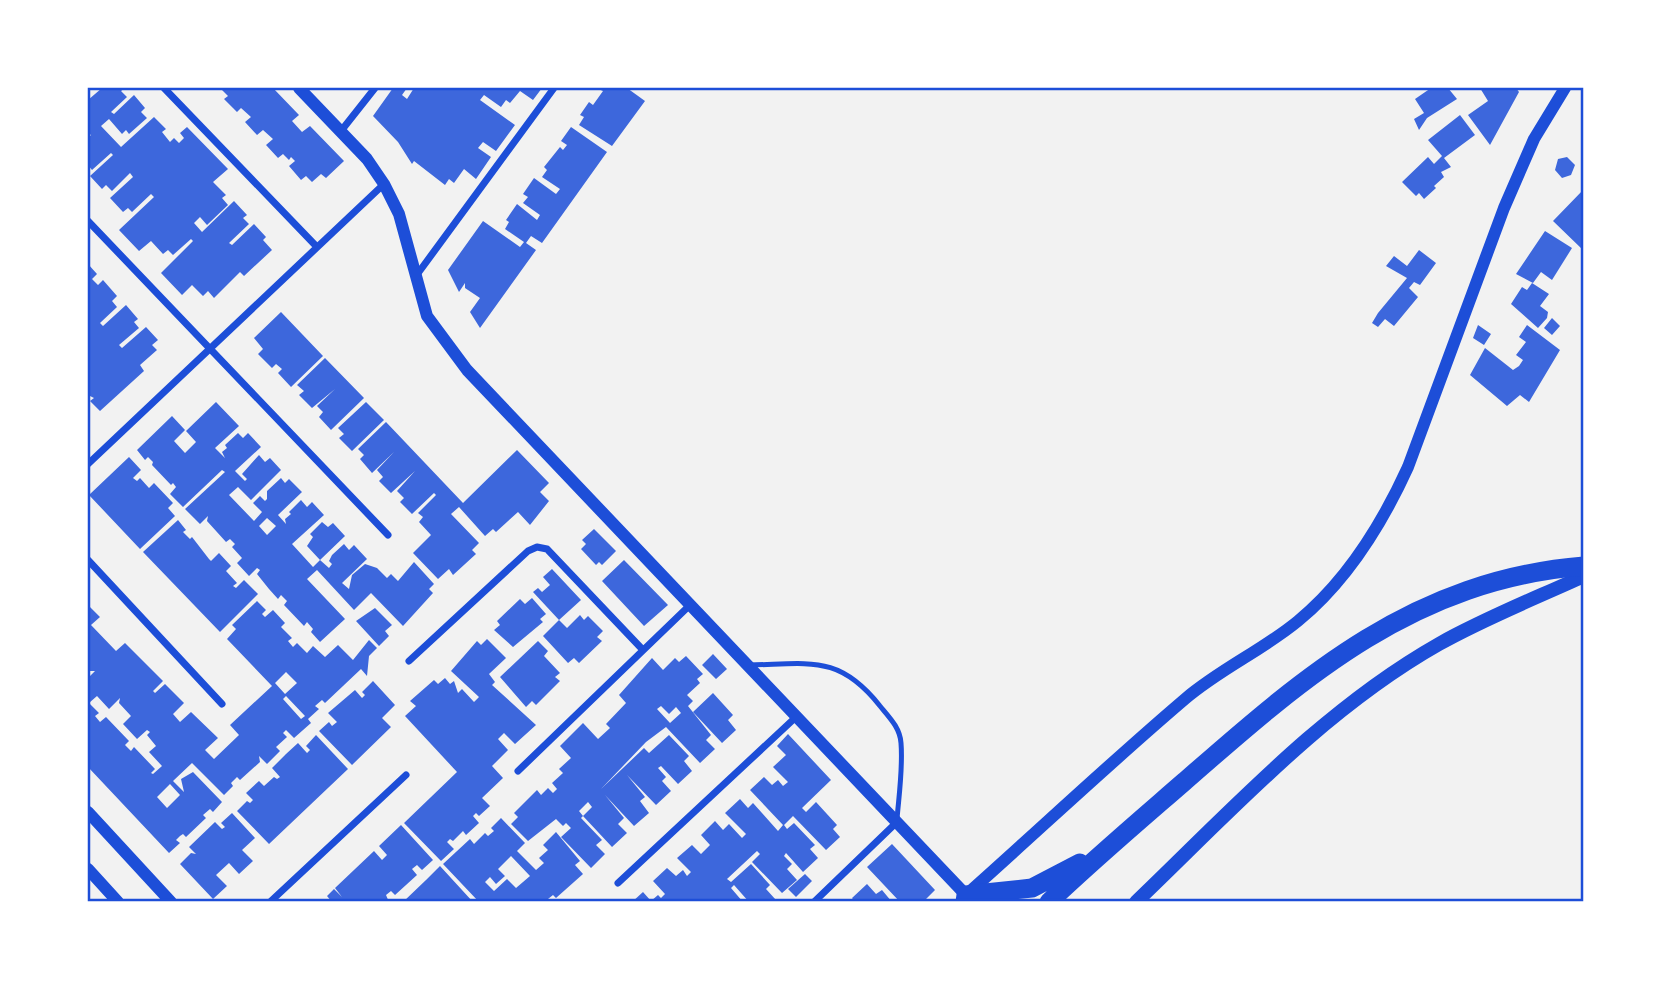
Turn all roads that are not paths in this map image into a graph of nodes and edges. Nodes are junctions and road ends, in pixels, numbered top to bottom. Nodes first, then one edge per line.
1 (164, 88) edge
2 (299, 88) edge
3 (375, 88) edge
4 (554, 88) edge
5 (1565, 88) edge
6 (341, 131) junction
7 (384, 184) junction
8 (88, 221) edge
9 (317, 247) junction
10 (416, 276) junction
11 (210, 348) junction
12 (88, 464) edge
13 (388, 535) dead end
14 (88, 560) edge
15 (1584, 566) edge
16 (1584, 576) edge
17 (690, 605) junction
18 (643, 650) junction
19 (409, 661) dead end
20 (747, 665) junction
21 (222, 704) dead end
22 (796, 717) junction
23 (518, 771) dead end
24 (406, 775) dead end
25 (88, 812) edge
26 (897, 822) junction
27 (1119, 839) junction
28 (88, 869) edge
29 (618, 883) dead end
30 (963, 899) edge
31 (118, 901) edge
32 (172, 901) edge
33 (270, 901) edge
34 (814, 901) edge
35 (1049, 901) edge
36 (1136, 901) edge

1 - 9 street
2 - 6 street
3 - 6 street
4 - 10 street
5 - 30 street
6 - 7 street
7 - 9 street
7 - 10 street
8 - 11 street
9 - 11 street
10 - 17 street
11 - 12 street
11 - 13 street
14 - 21 street
15 - 27 highway
16 - 36 main road
17 - 18 street
17 - 20 street
18 - 19 street
18 - 23 street
20 - 22 street
20 - 26 lane
22 - 26 street
22 - 29 street
24 - 33 street
25 - 32 street
26 - 30 street
26 - 34 street
27 - 30 highway
27 - 35 highway
28 - 31 street

